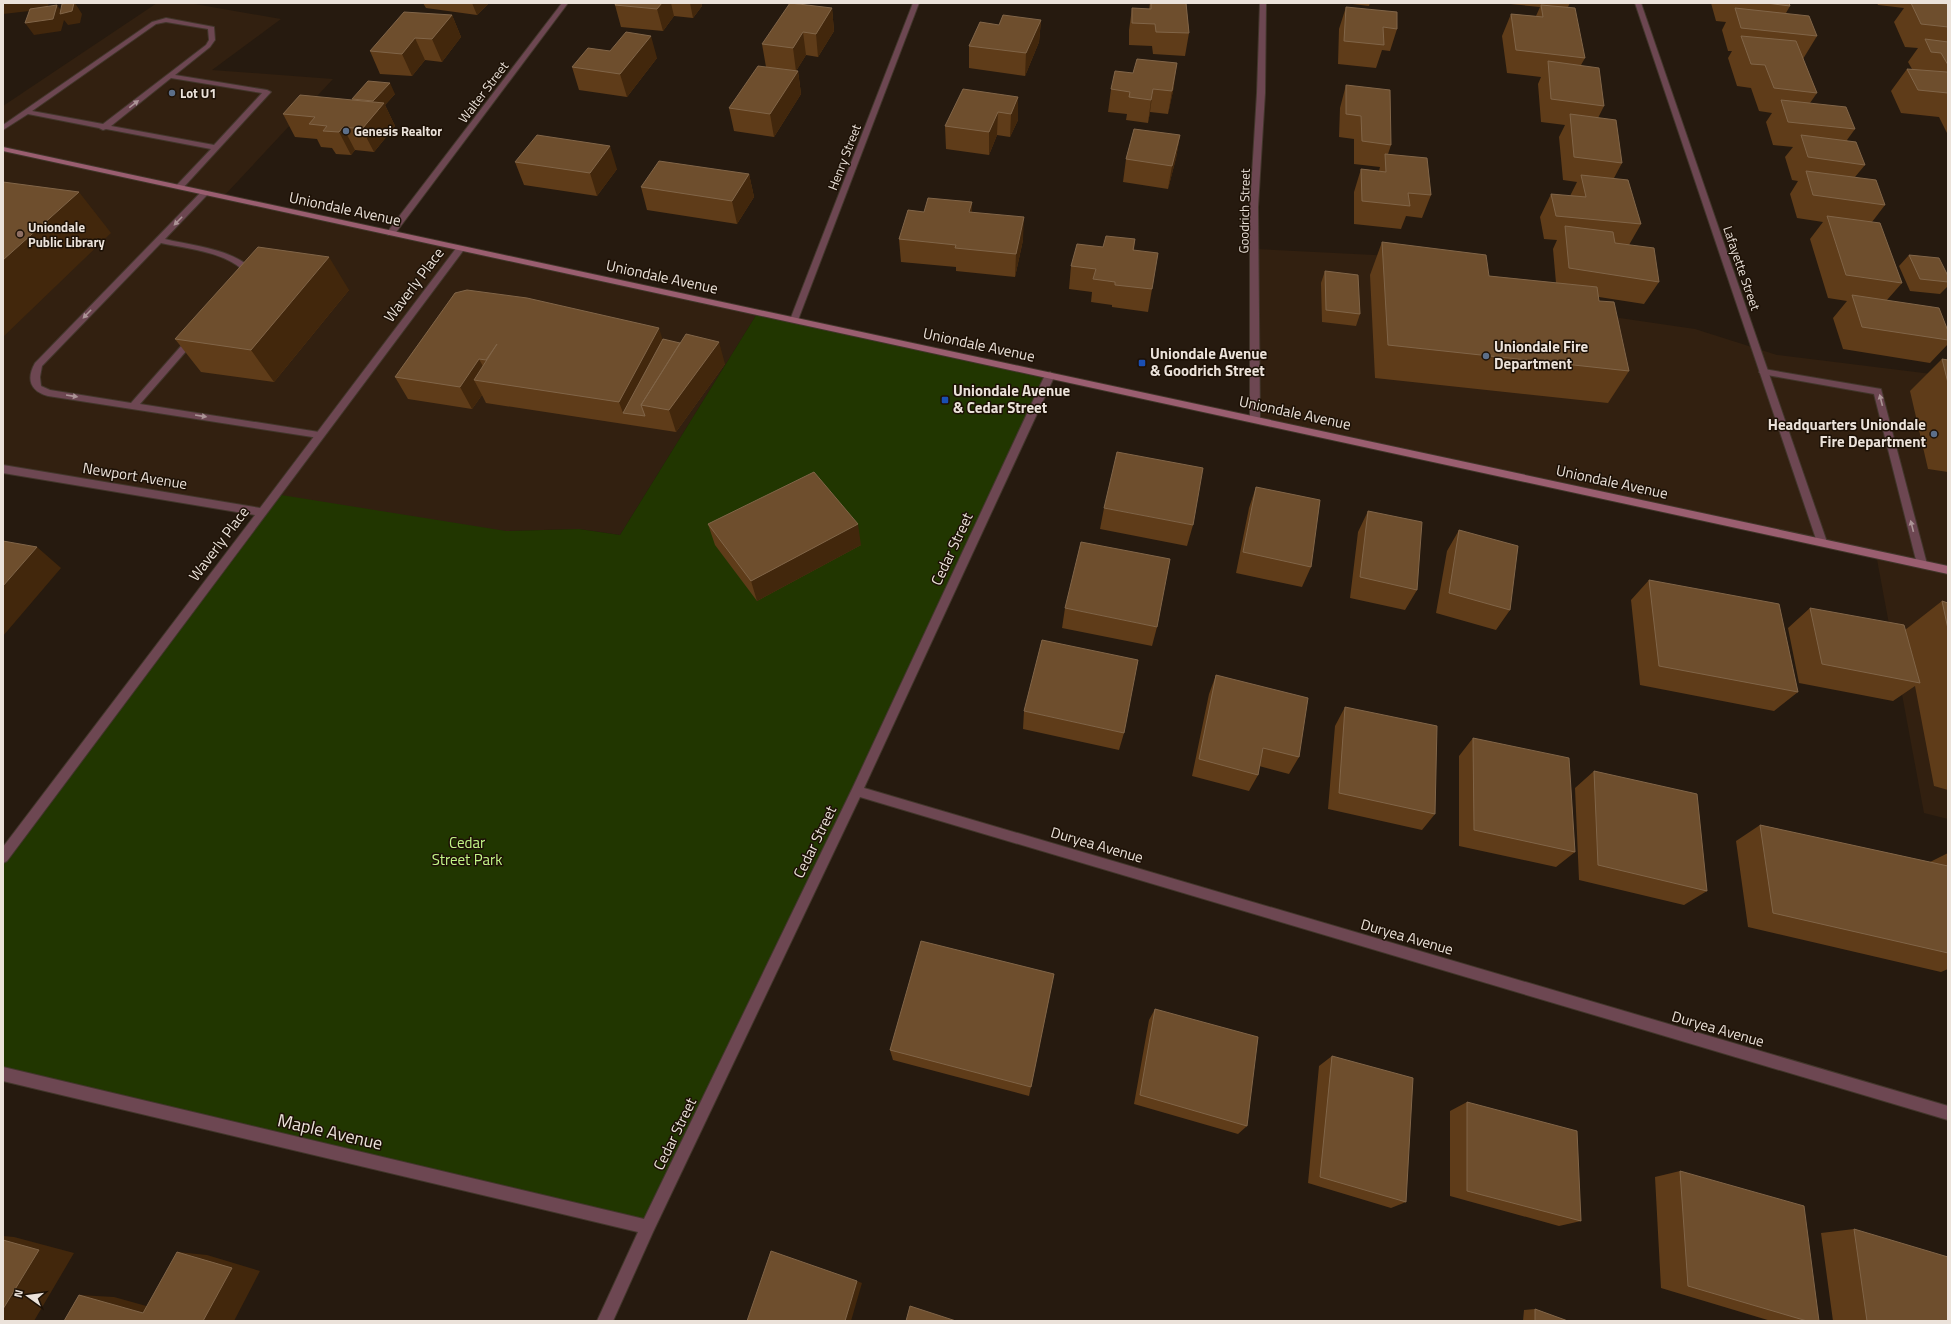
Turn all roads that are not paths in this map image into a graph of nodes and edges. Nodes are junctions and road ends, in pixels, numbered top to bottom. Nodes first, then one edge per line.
1 (565, 3) edge
2 (916, 3) edge
3 (1263, 3) edge
4 (1638, 3) edge
5 (169, 76) junction
6 (27, 112) junction
7 (3, 128) edge
8 (103, 128) junction
9 (216, 148) junction
10 (3, 149) edge
11 (179, 187) junction
12 (205, 193) junction
13 (391, 233) junction
14 (159, 240) junction
15 (460, 249) junction
16 (240, 286) edge
17 (794, 320) junction
18 (199, 331) edge
19 (1764, 372) junction
20 (1050, 375) junction
21 (133, 406) junction
22 (1255, 419) junction
23 (320, 435) junction
24 (3, 470) edge
25 (261, 512) junction
26 (1822, 542) junction
27 (1922, 564) junction
28 (1948, 570) edge
29 (857, 790) junction
30 (3, 857) edge
31 (3, 1074) edge
32 (1948, 1113) edge
33 (648, 1227) junction
34 (605, 1321) edge

1 - 13 street, Walter Street
2 - 17 street, Henry Street
3 - 22 street, Goodrich Street
4 - 19 street, Lafayette Street
5 - 6 street
8 -> 5 street
5 - 9 street
6 - 7 street
6 - 8 street
8 - 9 street
9 - 11 street
10 - 11 main road, Uniondale Avenue
11 - 12 main road, Uniondale Avenue
12 - 13 main road, Uniondale Avenue
12 -> 14 street
13 - 15 main road, Uniondale Avenue
14 - 16 street
14 -> 21 street
15 - 17 main road, Uniondale Avenue
15 - 23 street, Waverly Place
17 - 20 main road, Uniondale Avenue
18 - 21 street
19 - 26 street, Lafayette Street
27 -> 19 street
20 - 22 main road, Uniondale Avenue
20 - 29 street, Cedar Street
21 -> 23 street
22 - 26 main road, Uniondale Avenue
23 - 25 street, Waverly Place
24 - 25 street, Newport Avenue
25 - 30 street, Waverly Place
26 - 27 main road, Uniondale Avenue
27 - 28 main road, Uniondale Avenue
29 - 32 street, Duryea Avenue
29 - 33 street, Cedar Street
31 - 33 street, Maple Avenue
33 - 34 street, Cedar Street

